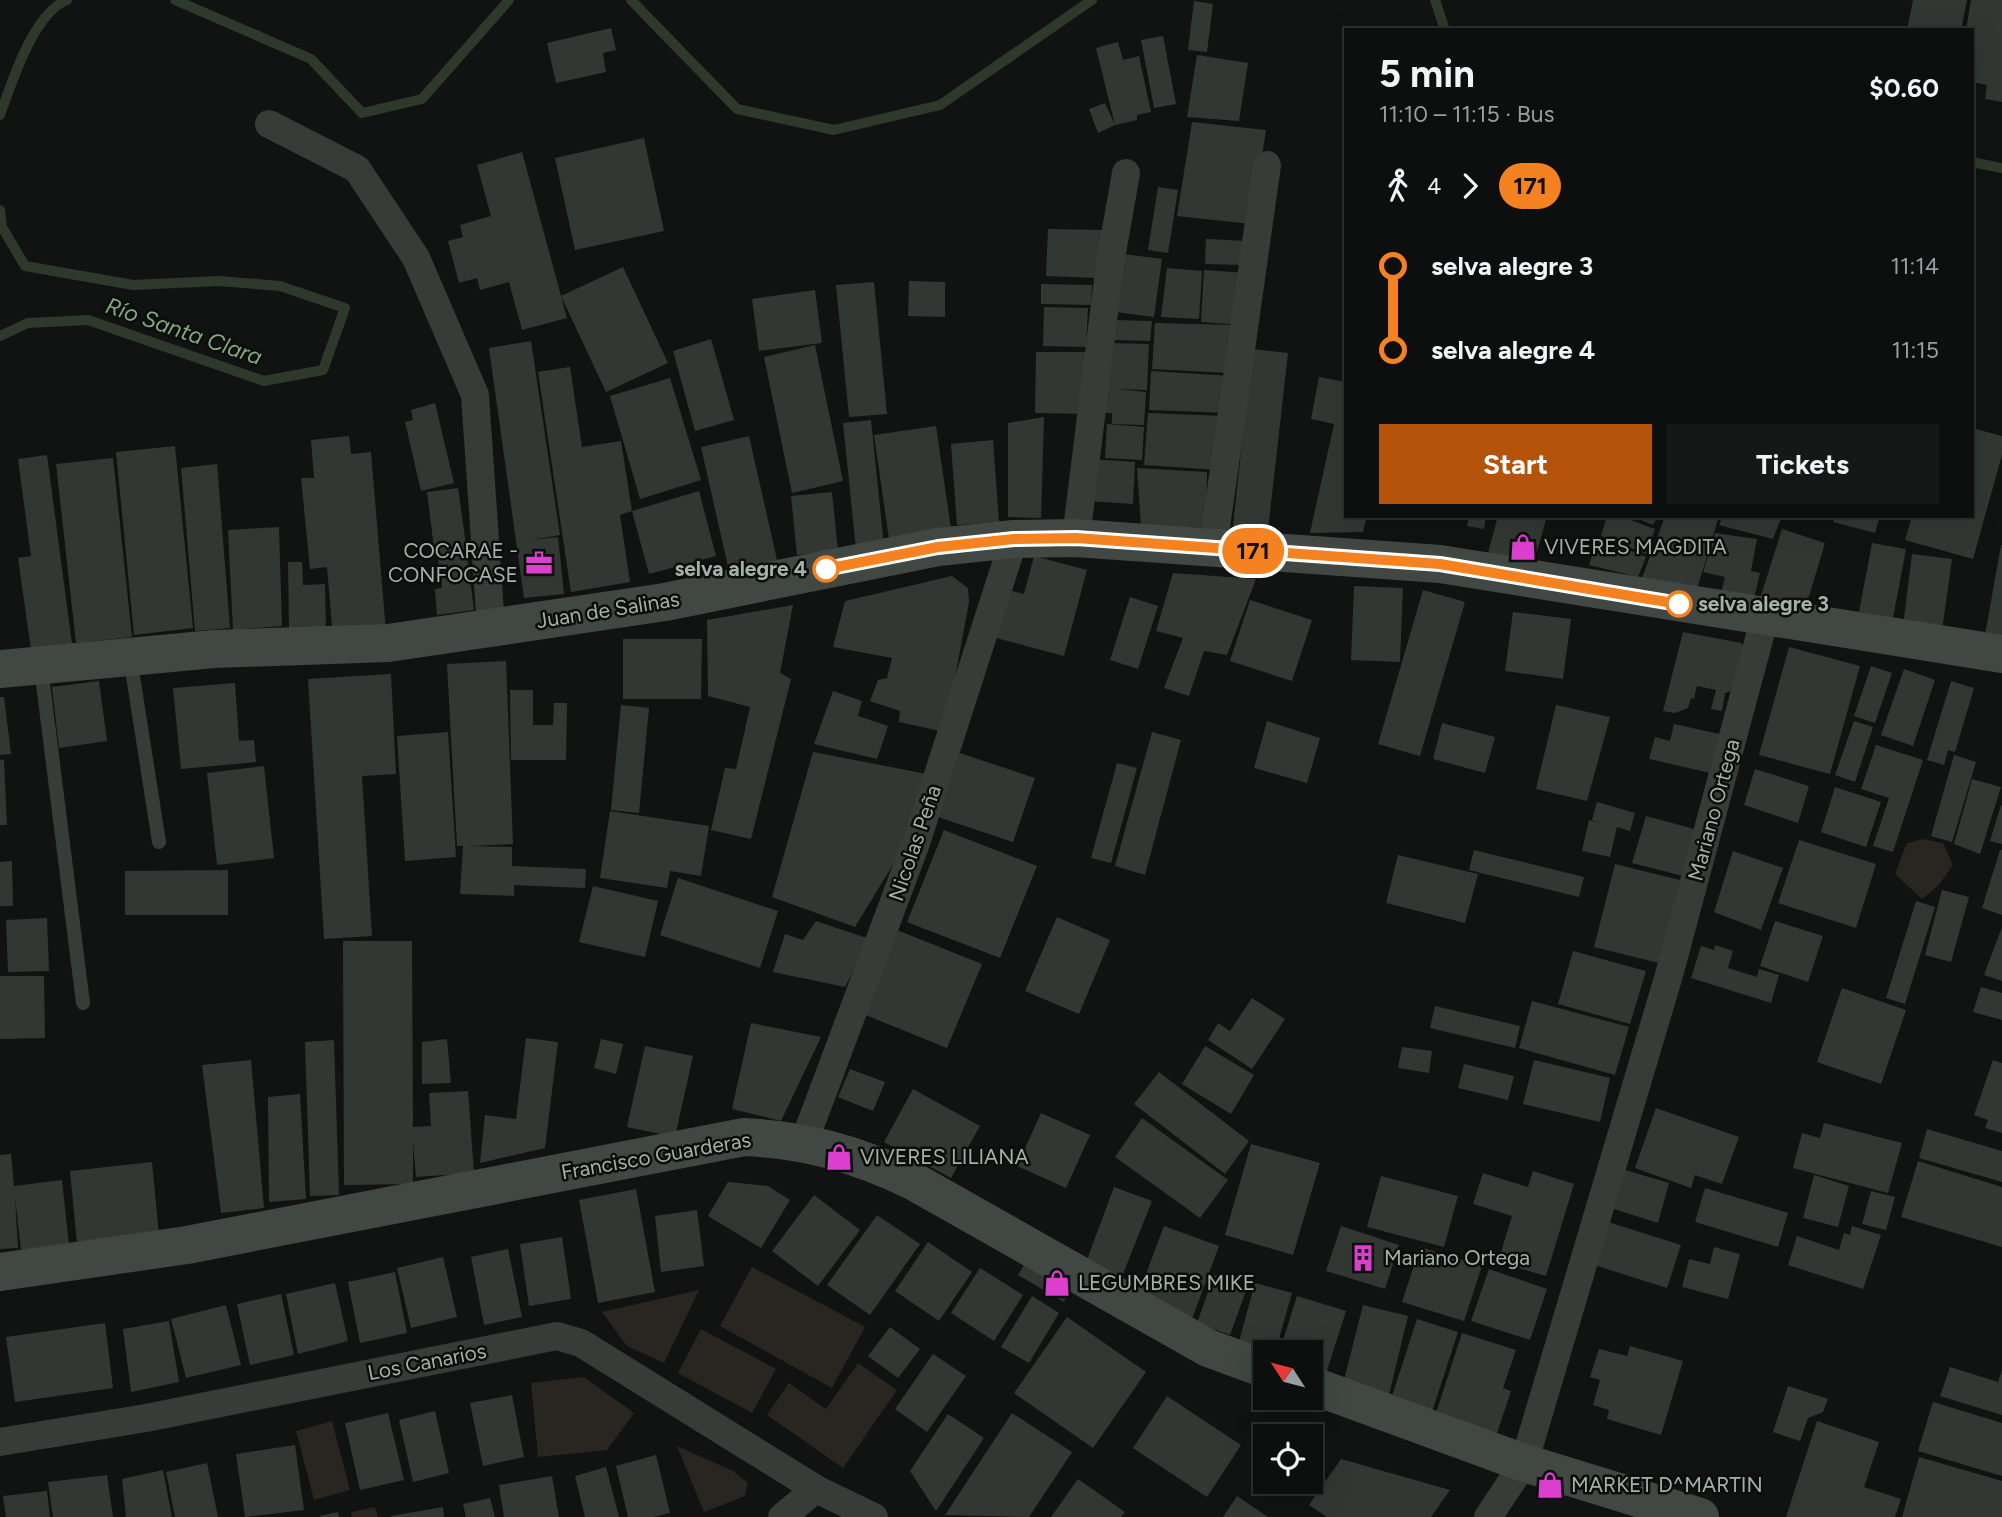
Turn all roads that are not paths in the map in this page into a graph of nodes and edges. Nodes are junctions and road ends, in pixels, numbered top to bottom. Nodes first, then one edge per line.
1 (269, 124) dead end
2 (1267, 165) dead end
3 (1126, 173) dead end
4 (1076, 538) junction
5 (1014, 539) junction
6 (1213, 548) junction
7 (1765, 617) junction
8 (491, 628) junction
9 (2002, 654) edge
10 (130, 656) junction
11 (40, 663) junction
12 (0, 669) edge
13 (159, 842) dead end
14 (83, 1003) dead end
15 (804, 1142) junction
16 (0, 1272) edge
17 (1253, 1365) edge
18 (1323, 1389) edge
19 (0, 1442) edge
20 (1524, 1463) junction
21 (816, 1489) junction
22 (782, 1517) edge
23 (874, 1517) edge
24 (1488, 1517) edge
25 (1700, 1517) edge

1 - 8 street
2 - 6 street
3 - 4 street
4 - 5 street, Juan de Salinas
4 - 6 street, Juan de Salinas
5 - 8 street, Juan de Salinas
5 - 15 street, Nicolas Peña
6 - 7 street, Juan de Salinas
7 - 9 street, Juan de Salinas
7 - 20 street, Mariano Ortega
8 - 10 street, Juan de Salinas
10 - 11 street, Juan de Salinas
10 - 13 lane
11 - 12 street, Juan de Salinas
11 - 14 lane
15 - 16 street, Francisco Guarderas
15 - 17 street, Francisco Guarderas
18 - 20 street
19 - 21 street, Los Canarios
20 - 24 street, Mariano Ortega
20 - 25 street
21 - 22 street
21 - 23 street, Los Canarios

